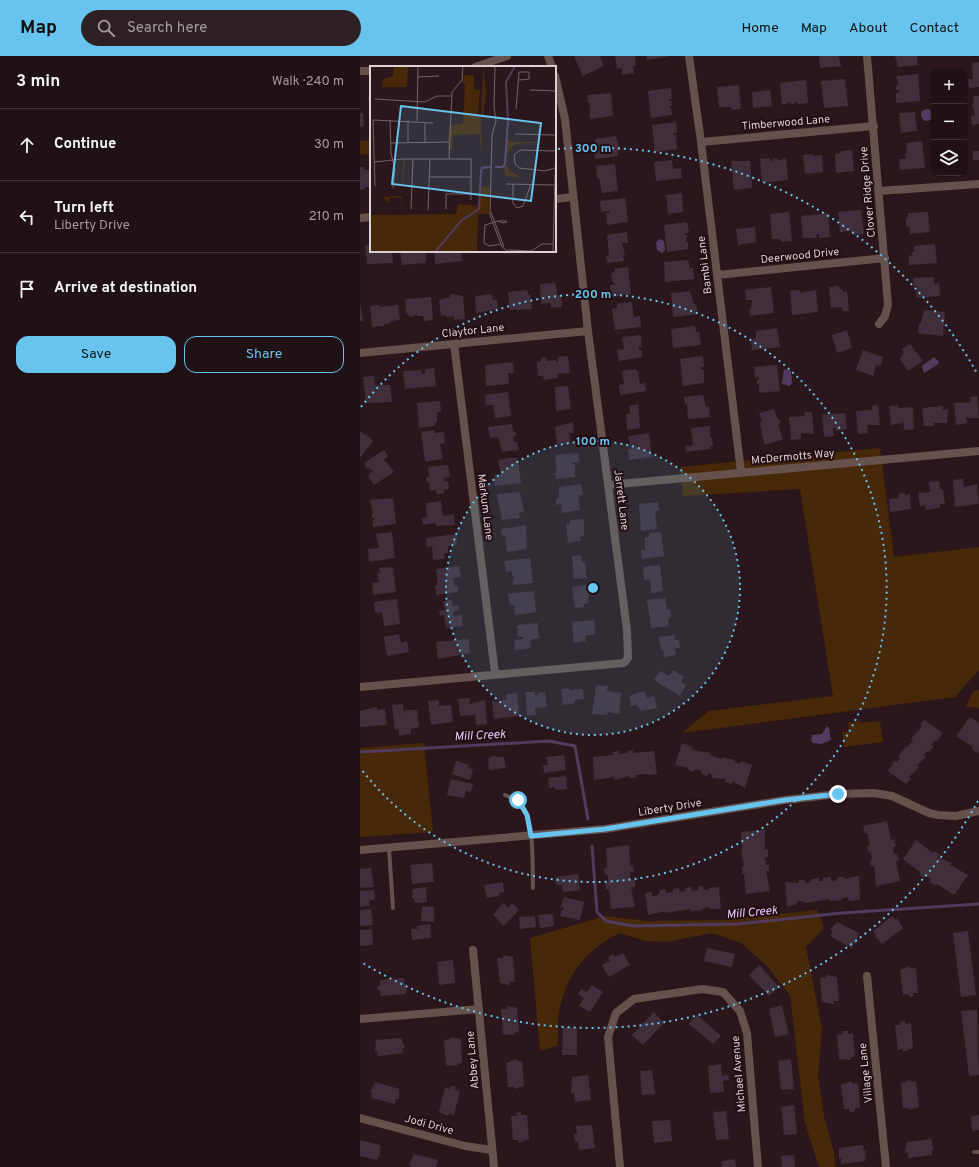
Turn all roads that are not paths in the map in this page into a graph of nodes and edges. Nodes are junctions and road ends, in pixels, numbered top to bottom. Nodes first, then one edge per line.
1 (507, 56) edge
2 (548, 56) edge
3 (689, 56) edge
4 (867, 56) edge
5 (478, 66) edge
6 (552, 66) edge
7 (556, 80) edge
8 (874, 126) junction
9 (701, 142) junction
10 (979, 184) edge
11 (879, 191) junction
12 (573, 197) junction
13 (556, 199) edge
14 (370, 217) edge
15 (360, 218) edge
16 (885, 258) junction
17 (717, 276) junction
18 (879, 324) dead end
19 (588, 331) junction
20 (454, 344) junction
21 (360, 353) edge
22 (979, 451) edge
23 (741, 472) junction
24 (608, 485) junction
25 (495, 673) junction
26 (360, 687) edge
27 (505, 795) dead end
28 (979, 811) edge
29 (531, 836) junction
30 (389, 848) junction
31 (360, 850) edge
32 (533, 888) dead end
33 (393, 908) dead end
34 (473, 950) dead end
35 (867, 976) dead end
36 (479, 1009) junction
37 (360, 1019) edge
38 (360, 1118) edge
39 (492, 1150) junction
40 (974, 1152) dead end
41 (979, 1152) edge
42 (494, 1167) edge
43 (620, 1167) edge
44 (758, 1167) edge
45 (886, 1167) edge

1 - 5 street
2 - 6 street
3 - 9 street, Bambi Lane
4 - 8 street, Clover Ridge Drive
7 - 12 street, Jarrett Lane
8 - 9 street, Timberwood Lane
8 - 11 street, Clover Ridge Drive
9 - 17 street, Bambi Lane
10 - 11 street
11 - 16 street, Clover Ridge Drive
12 - 13 street
12 - 19 street, Jarrett Lane
14 - 15 street
16 - 17 street, Deerwood Drive
16 - 18 street, Clover Ridge Drive
17 - 23 street, Bambi Lane
19 - 20 street, Claytor Lane
19 - 24 street, Jarrett Lane
20 - 21 street, Claytor Lane
20 - 25 street, Markum Lane
22 - 23 street, McDermotts Way
23 - 24 street, McDermotts Way
24 - 25 street, Jarrett Lane
25 - 26 street, Jarrett Lane
27 - 29 lane
28 - 29 street, Liberty Drive
29 - 30 street, Liberty Drive
29 - 32 lane
30 - 31 street, Liberty Drive
30 - 33 lane
34 - 36 street, Abbey Lane
35 - 45 street, Village Lane
36 - 37 street
36 - 39 street, Abbey Lane
38 - 39 street, Jodi Drive
39 - 42 street, Abbey Lane
40 - 41 lane
43 - 44 street, Michael Avenue

